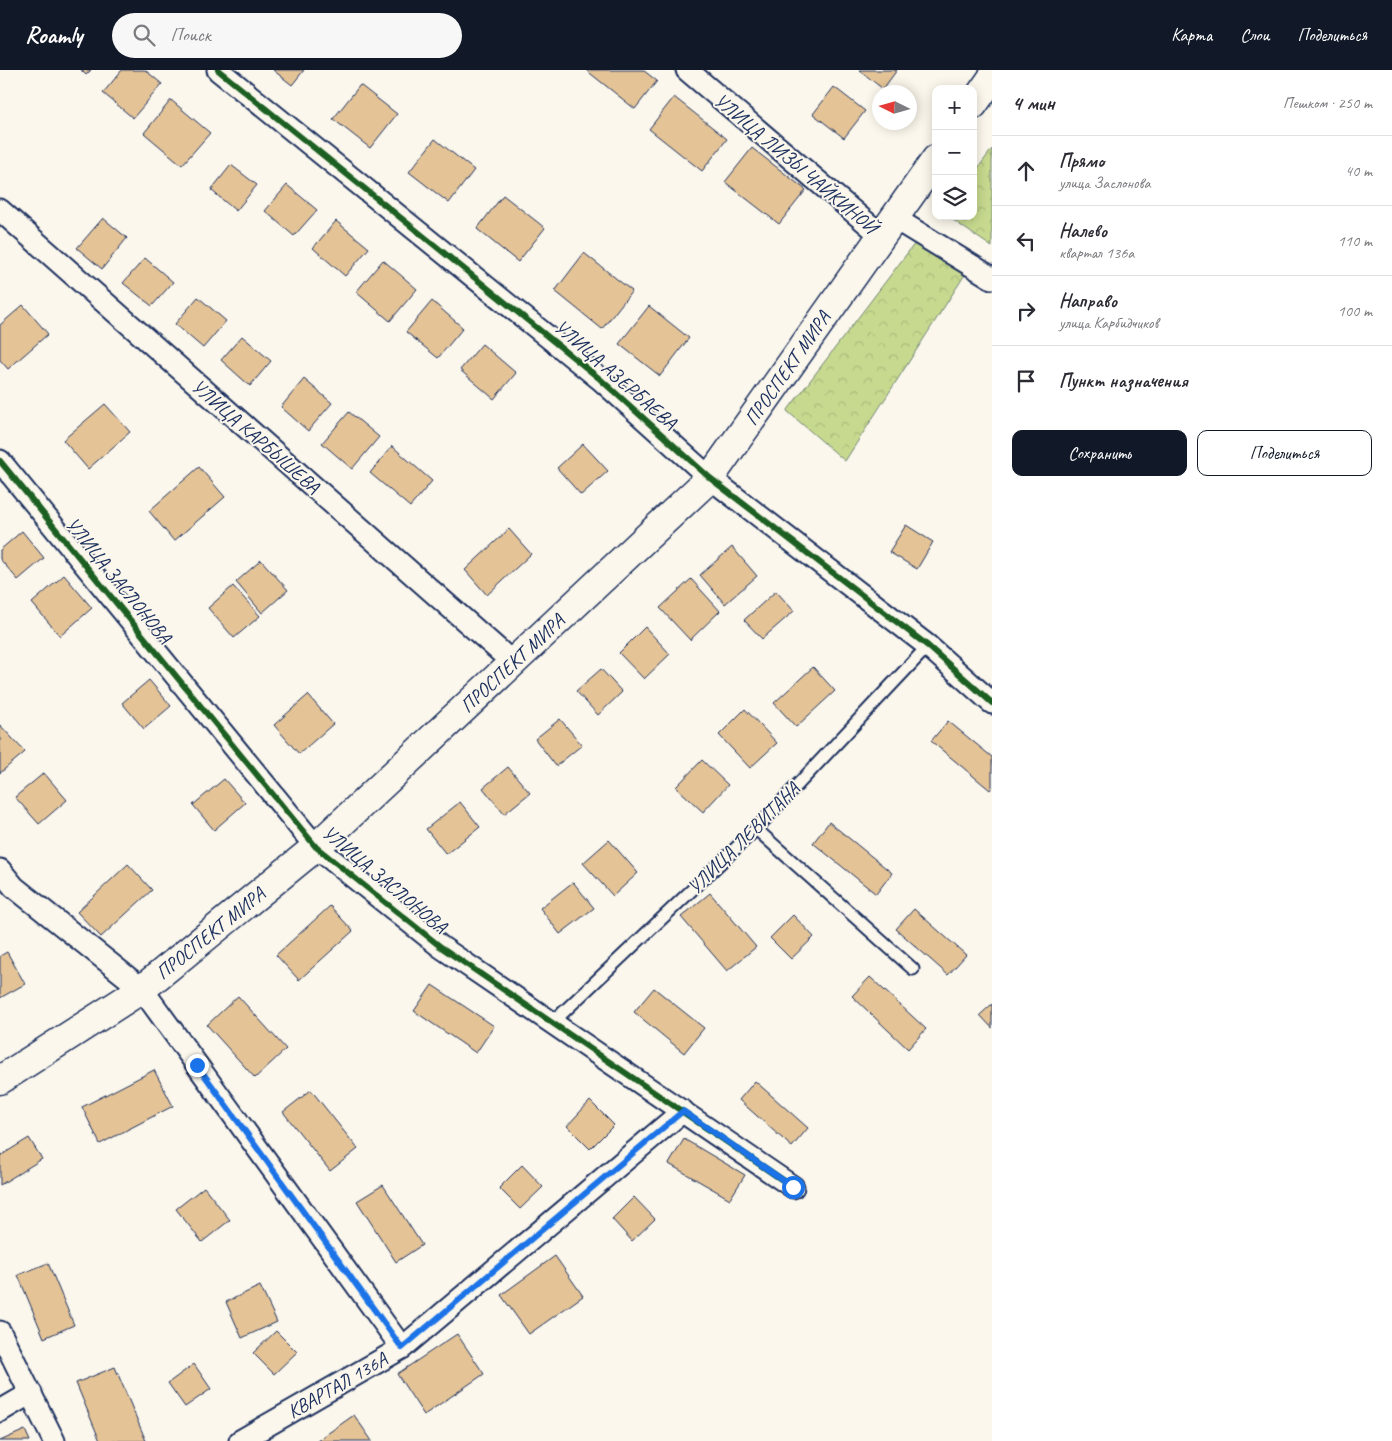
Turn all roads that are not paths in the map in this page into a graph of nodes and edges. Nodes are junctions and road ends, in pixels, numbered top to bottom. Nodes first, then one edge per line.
1 (218, 70) edge
2 (687, 70) edge
3 (992, 78) edge
4 (977, 99) edge
5 (932, 165) edge
6 (0, 210) edge
7 (888, 227) junction
8 (992, 278) edge
9 (0, 461) edge
10 (710, 478) junction
11 (928, 646) junction
12 (512, 662) junction
13 (992, 703) edge
14 (756, 829) junction
15 (316, 847) junction
16 (0, 870) edge
17 (914, 969) dead end
18 (142, 989) junction
19 (552, 1023) junction
20 (0, 1080) edge
21 (683, 1111) junction
22 (793, 1187) dead end
23 (0, 1332) edge
24 (402, 1348) junction
25 (31, 1393) junction
26 (0, 1410) edge
27 (54, 1441) edge
28 (240, 1441) edge

1 - 10 street, УЛИЦА АЗЕРБАЕВА
2 - 7 street, УЛИЦА ЛИЗЫ ЧАЙКИНОЙ
3 - 4 main road
5 - 7 main road, ПРОСПЕКТ МИРА
6 - 12 street, УЛИЦА КАРБЫШЕВА
7 - 8 street, УЛИЦА ЛИЗЫ ЧАЙКИНОЙ
7 - 10 main road, ПРОСПЕКТ МИРА
9 - 15 street, УЛИЦА ЗАСЛОНОВА
10 - 11 street, УЛИЦА АЗЕРБАЕВА
10 - 12 main road, ПРОСПЕКТ МИРА
11 - 13 street, УЛИЦА АЗЕРБАЕВА
11 - 14 lane, УЛИЦА ЛЕВИТАНА
12 - 15 main road, ПРОСПЕКТ МИРА
14 - 17 lane
14 - 19 lane, УЛИЦА ЛЕВИТАНА
15 - 18 main road, ПРОСПЕКТ МИРА
15 - 19 street, УЛИЦА ЗАСЛОНОВА
16 - 18 street
18 - 20 main road, ПРОСПЕКТ МИРА
18 - 24 street
19 - 21 street, УЛИЦА ЗАСЛОНОВА
21 - 22 street, УЛИЦА ЗАСЛОНОВА
21 - 24 street, КВАРТАЛ 136А
23 - 25 street
24 - 28 street, КВАРТАЛ 136А
25 - 26 street
25 - 27 street

